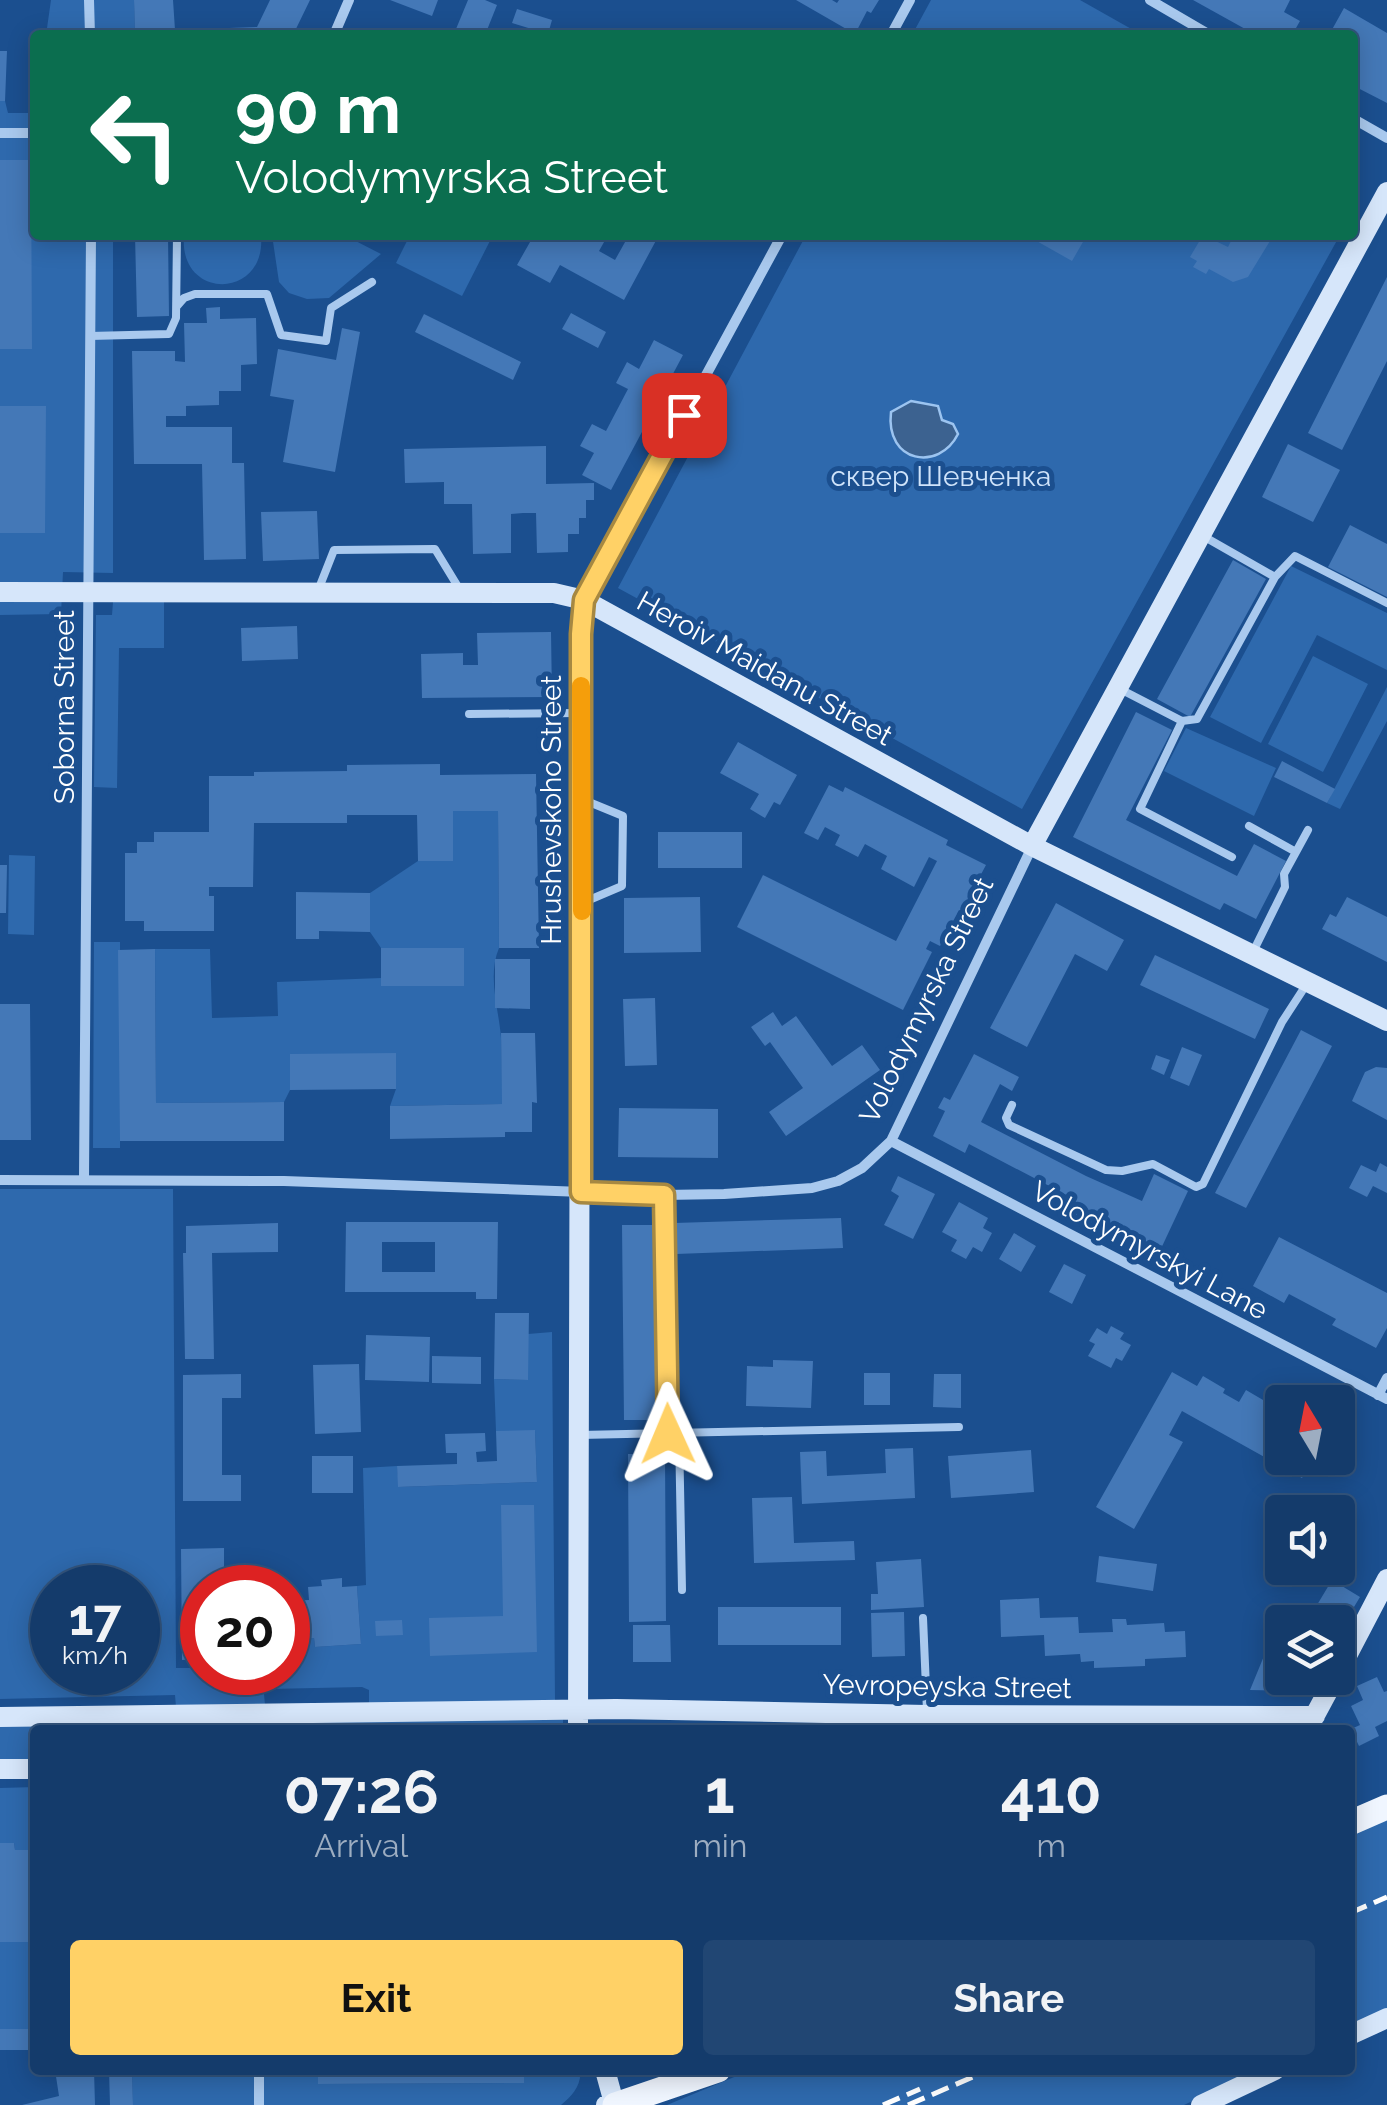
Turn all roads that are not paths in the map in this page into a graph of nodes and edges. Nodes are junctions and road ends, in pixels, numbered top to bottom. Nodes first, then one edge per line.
1 (89, 0) edge
2 (349, 0) edge
3 (910, 0) edge
4 (1150, 0) edge
5 (90, 30) edge
6 (336, 30) edge
7 (894, 30) edge
8 (1201, 30) edge
9 (1358, 121) edge
10 (0, 133) edge
11 (30, 133) edge
12 (1387, 138) edge
13 (1387, 192) edge
14 (91, 240) edge
15 (176, 240) edge
16 (779, 240) edge
17 (372, 282) dead end
18 (177, 306) junction
19 (90, 336) junction
20 (1201, 534) junction
21 (1275, 576) junction
22 (0, 592) edge
23 (87, 592) junction
24 (317, 592) junction
25 (461, 592) junction
26 (584, 600) junction
27 (1387, 603) edge
28 (1118, 688) junction
29 (582, 713) junction
30 (468, 714) dead end
31 (1182, 721) junction
32 (582, 799) junction
33 (1249, 826) dead end
34 (1308, 830) dead end
35 (1032, 846) junction
36 (1296, 852) junction
37 (1232, 857) dead end
38 (582, 903) junction
39 (1252, 954) junction
40 (1308, 982) junction
41 (1387, 1021) edge
42 (1012, 1105) dead end
43 (891, 1141) junction
44 (84, 1179) junction
45 (0, 1180) edge
46 (581, 1192) junction
47 (664, 1195) junction
48 (1387, 1378) edge
49 (1382, 1397) edge
50 (959, 1427) dead end
51 (674, 1434) junction
52 (580, 1435) junction
53 (1387, 1579) edge
54 (682, 1590) dead end
55 (923, 1618) dead end
56 (1355, 1639) edge
57 (1326, 1695) edge
58 (927, 1715) junction
59 (0, 1717) edge
60 (578, 1721) edge
61 (84, 1723) edge
62 (1311, 1723) edge
63 (0, 1769) edge
64 (30, 1769) edge
65 (1387, 1807) edge
66 (1355, 1822) edge
67 (1387, 2018) edge
68 (1355, 2033) edge
69 (260, 2075) edge
70 (605, 2075) edge
71 (705, 2075) edge
72 (1264, 2075) edge
73 (612, 2104) edge
74 (259, 2105) edge
75 (1201, 2105) edge

1 - 5 street
2 - 6 street
3 - 7 street
4 - 8 street
9 - 12 street
10 - 11 street
13 - 20 street, Volodymyrska Street
14 - 19 street, Soborna Street
15 - 18 lane
16 - 26 street, Hrushevskoho Street
17 - 18 lane
18 - 19 lane
19 - 23 street, Soborna Street
20 - 21 lane
20 - 28 street, Volodymyrska Street
21 - 27 lane
21 - 31 lane
22 - 23 street, Heroiv Maidanu Street
23 - 24 street, Heroiv Maidanu Street
23 - 44 street, Soborna Street
24 - 25 street, Heroiv Maidanu Street
24 - 25 lane
25 - 26 street, Heroiv Maidanu Street
26 - 29 street, Hrushevskoho Street
26 - 35 street, Heroiv Maidanu Street
28 - 31 lane
28 - 35 street, Volodymyrska Street
29 - 30 lane
29 - 32 street, Hrushevskoho Street
31 - 37 lane
32 - 38 street, Hrushevskoho Street
32 - 38 lane
33 - 36 lane
34 - 36 lane
35 - 39 street, Heroiv Maidanu Street
35 - 43 street, Volodymyrska Street
36 - 39 lane
38 - 46 street, Hrushevskoho Street
39 - 40 street, Heroiv Maidanu Street
40 - 41 street, Heroiv Maidanu Street
40 - 42 lane
43 - 47 street, Volodymyrska Street
43 - 49 street, Volodymyrskyi Lane
44 - 45 street, Volodymyrska Street
44 - 46 street, Volodymyrska Street
46 - 47 street, Volodymyrska Street
46 - 52 street, Hrushevskoho Street
47 - 51 lane
48 - 49 street
50 - 51 lane
51 - 52 lane
51 - 54 lane
52 - 60 street, Hrushevskoho Street
53 - 56 street
55 - 58 lane
57 - 62 street
58 - 60 street, Yevropeyska Street
58 - 62 street, Yevropeyska Street
59 - 61 street, Yevropeyska Street
60 - 61 street, Yevropeyska Street
63 - 64 street
65 - 66 main road
67 - 68 street
69 - 74 street
70 - 73 street
71 - 73 main road
72 - 75 street

